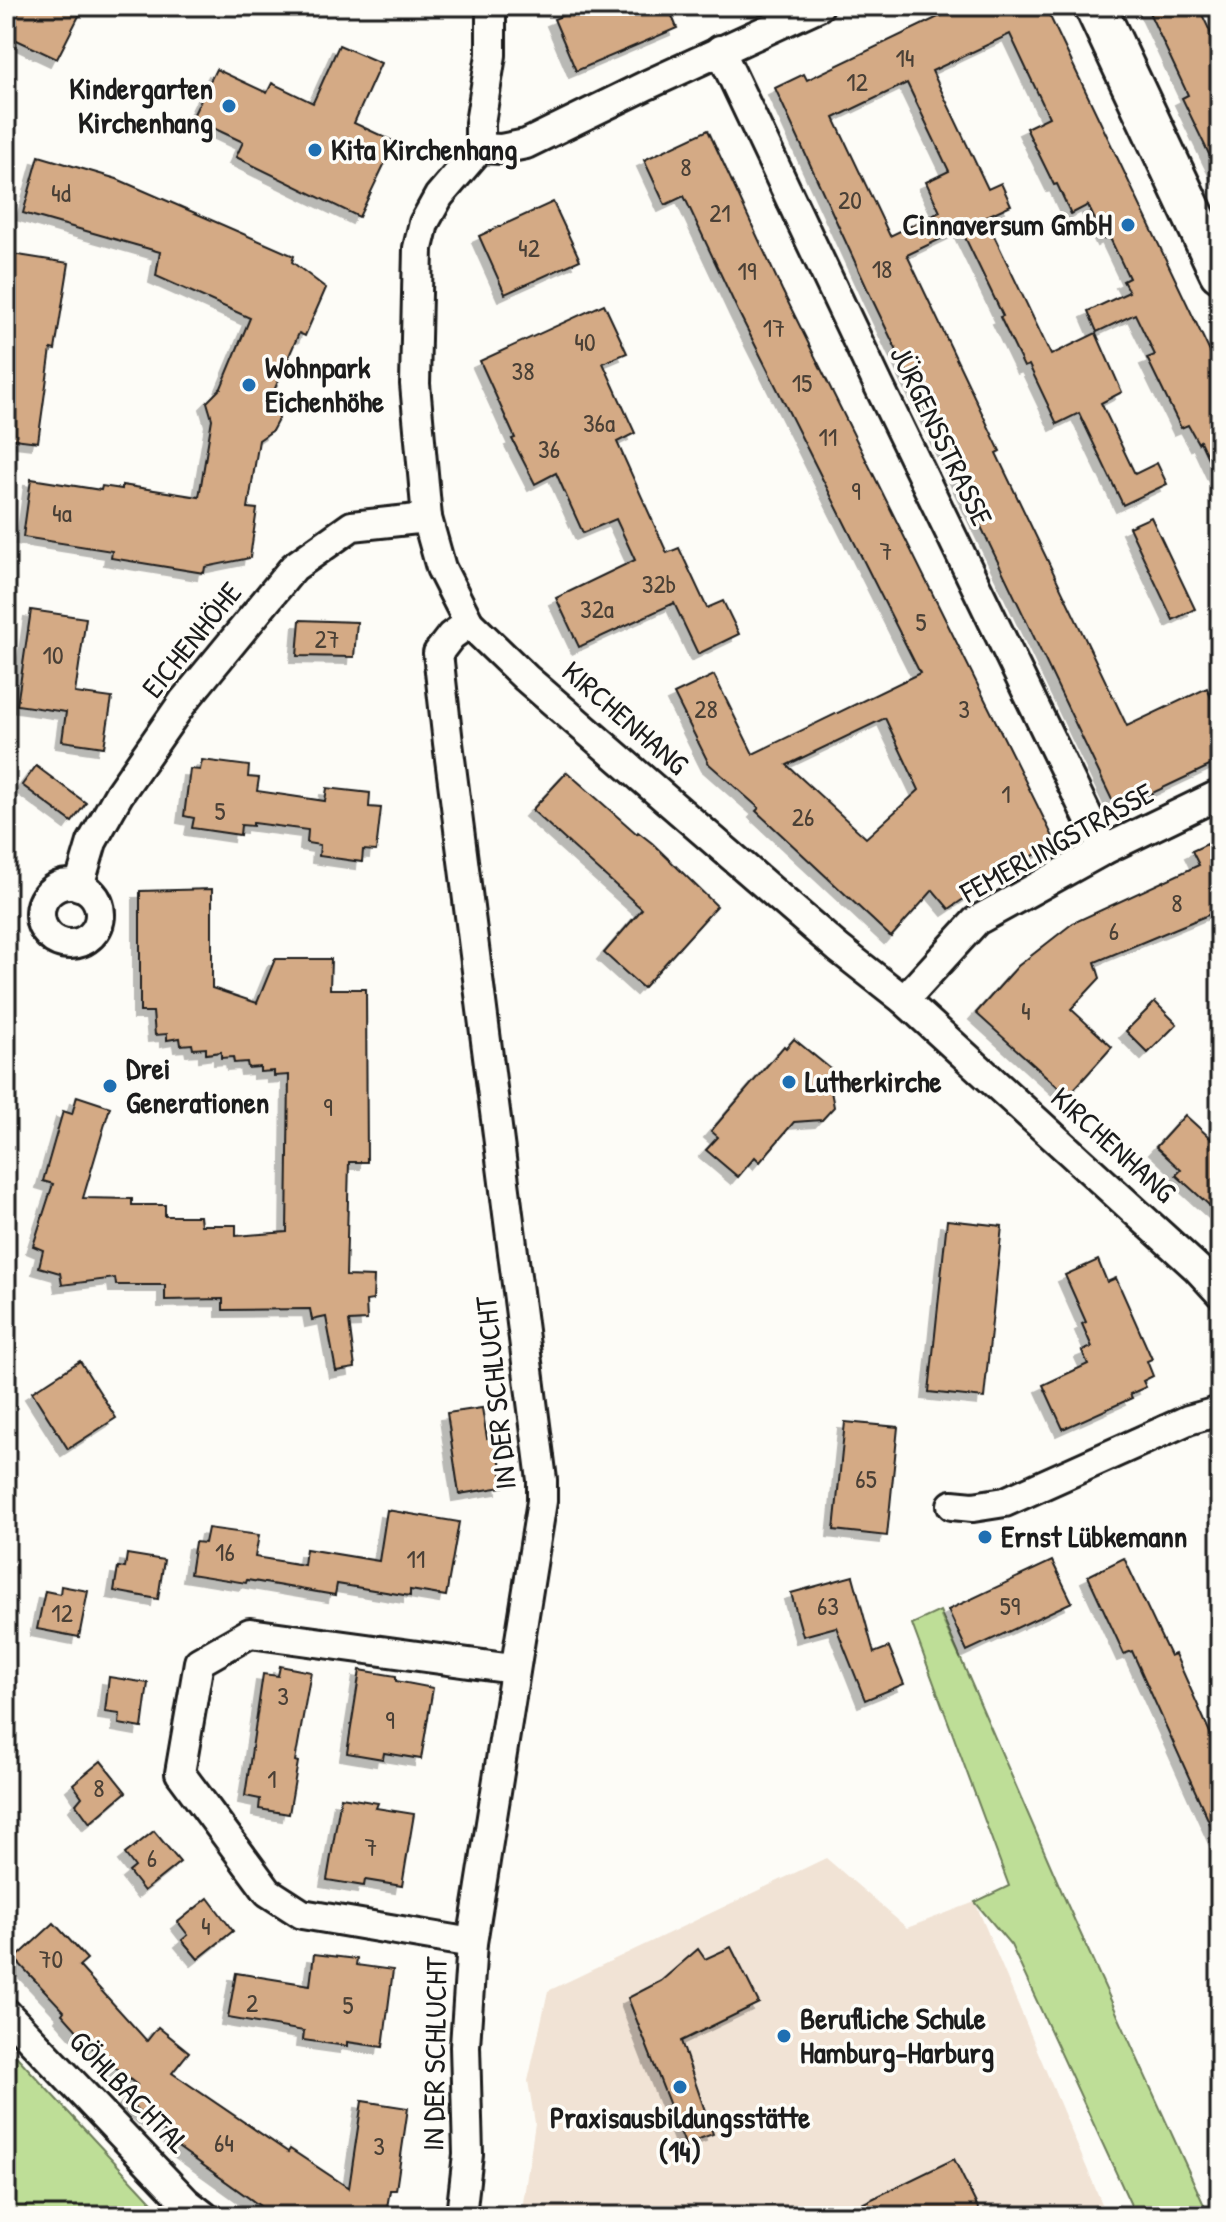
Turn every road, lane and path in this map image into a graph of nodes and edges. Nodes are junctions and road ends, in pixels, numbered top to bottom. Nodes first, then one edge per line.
1 (491, 6) edge
2 (819, 6) edge
3 (1095, 6) edge
4 (720, 50) junction
5 (480, 148) junction
6 (1220, 272) edge
7 (427, 518) junction
8 (469, 623) junction
9 (1220, 794) edge
10 (1104, 850) junction
11 (79, 886) dead end
12 (904, 1000) junction
13 (1220, 1293) edge
14 (1220, 1411) edge
15 (952, 1505) dead end
16 (513, 1669) junction
17 (472, 1943) junction
18 (6, 2013) edge
19 (204, 2216) edge
20 (461, 2216) edge

1 - 5 street
2 - 4 street
3 - 6 main road
4 - 5 street
4 - 10 street, JÜRGENSSTRASSE
5 - 7 street, KIRCHENHANG
7 - 8 street, KIRCHENHANG
7 - 11 street, EICHENHÖHE
8 - 12 street, KIRCHENHANG
8 - 16 street, IN DER SCHLUCHT
9 - 10 street, FEMERLINGSTRASSE
10 - 12 street, FEMERLINGSTRASSE
12 - 13 street, KIRCHENHANG
14 - 15 street
16 - 17 street, IN DER SCHLUCHT
16 - 17 street
17 - 20 street, IN DER SCHLUCHT
18 - 19 street, GÖHLBACHTAL

